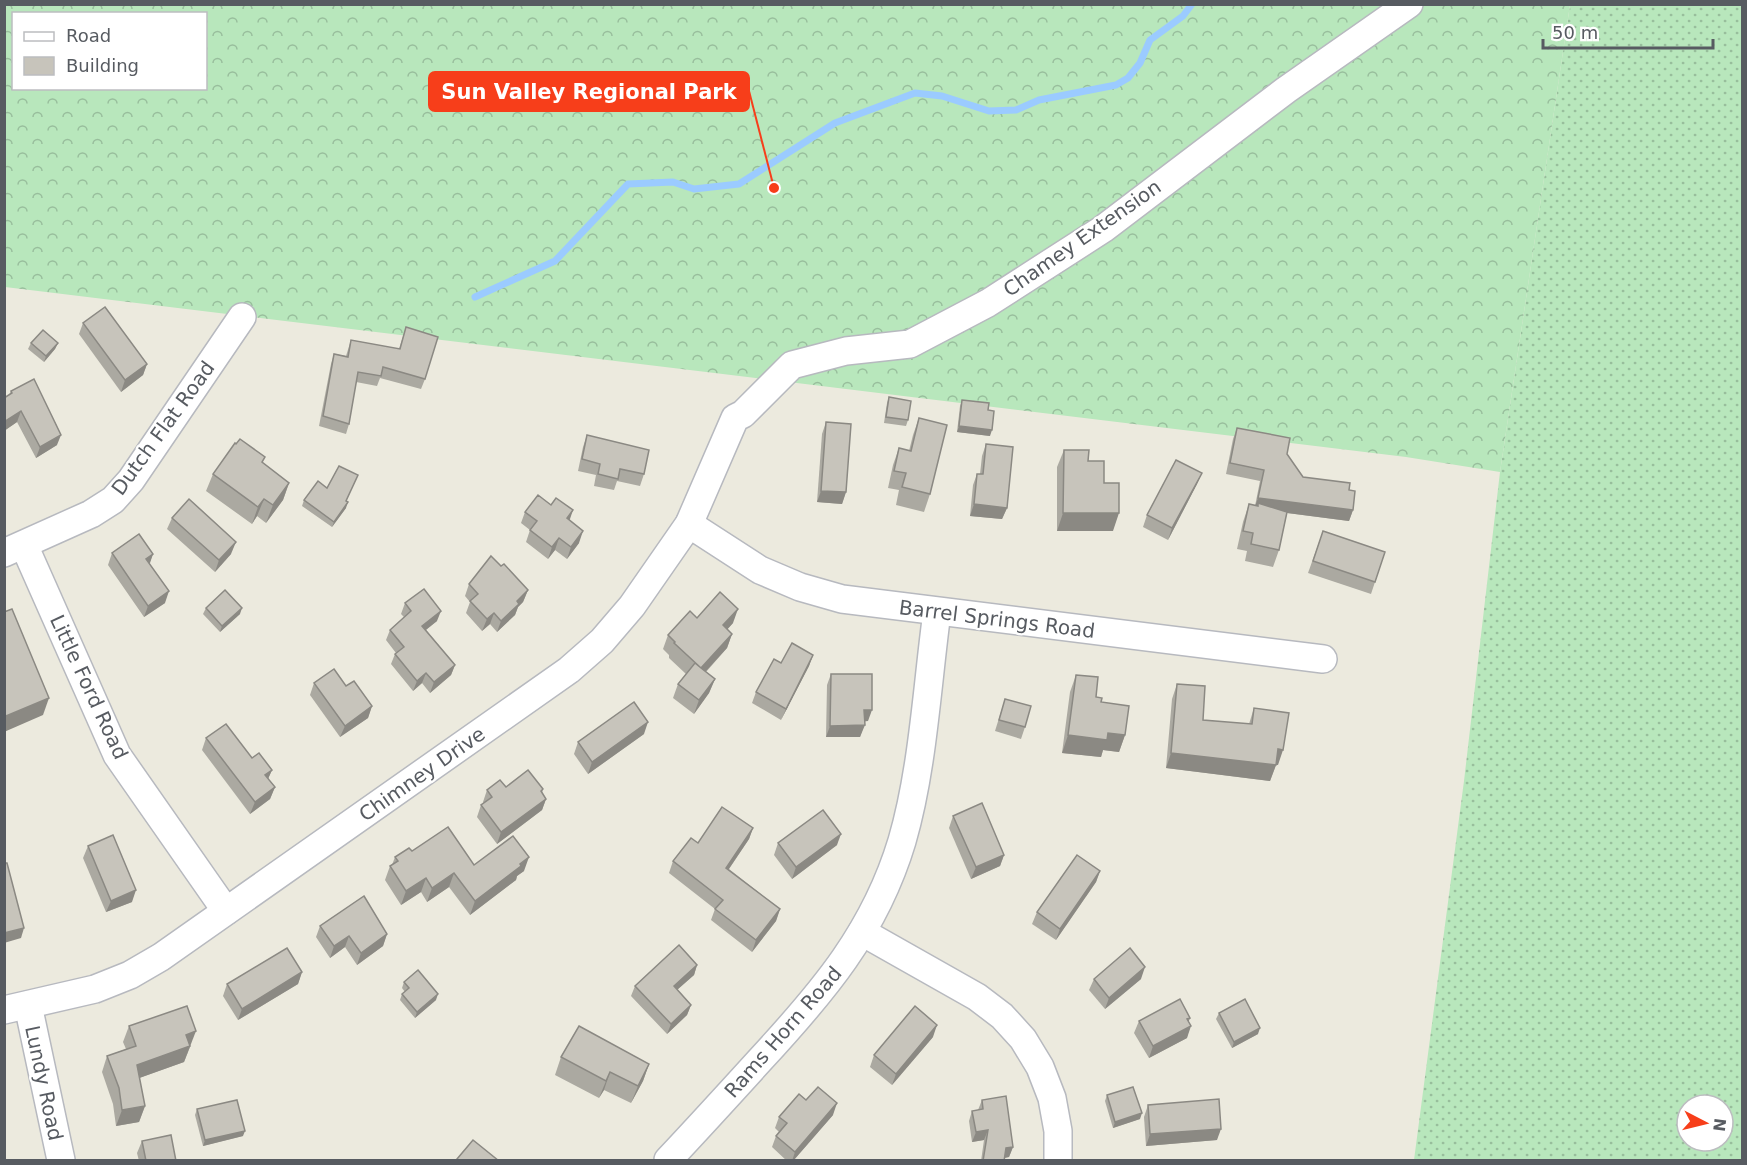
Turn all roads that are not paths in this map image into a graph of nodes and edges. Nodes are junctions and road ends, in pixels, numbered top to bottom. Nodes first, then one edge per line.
1 (1409, 4) edge
2 (242, 317) dead end
3 (735, 418) joint
4 (688, 524) junction
5 (14, 549) edge
6 (937, 612) junction
7 (1323, 659) dead end
8 (226, 911) junction
9 (862, 932) junction
10 (16, 1007) edge
11 (61, 1161) edge
12 (668, 1161) edge
13 (1058, 1161) edge

1 - 3 street, Chamey Extension
2 - 5 street, Dutch Flat Road
3 - 4 street, Chimney Drive
4 - 6 street, Barrel Springs Road
4 - 8 street, Chimney Drive
5 - 8 street, Little Ford Road
6 - 7 street, Barrel Springs Road
6 - 9 street, Rams Horn Road
8 - 10 street, Chimney Drive
9 - 12 street, Rams Horn Road
9 - 13 street
10 - 11 street, Lundy Road

